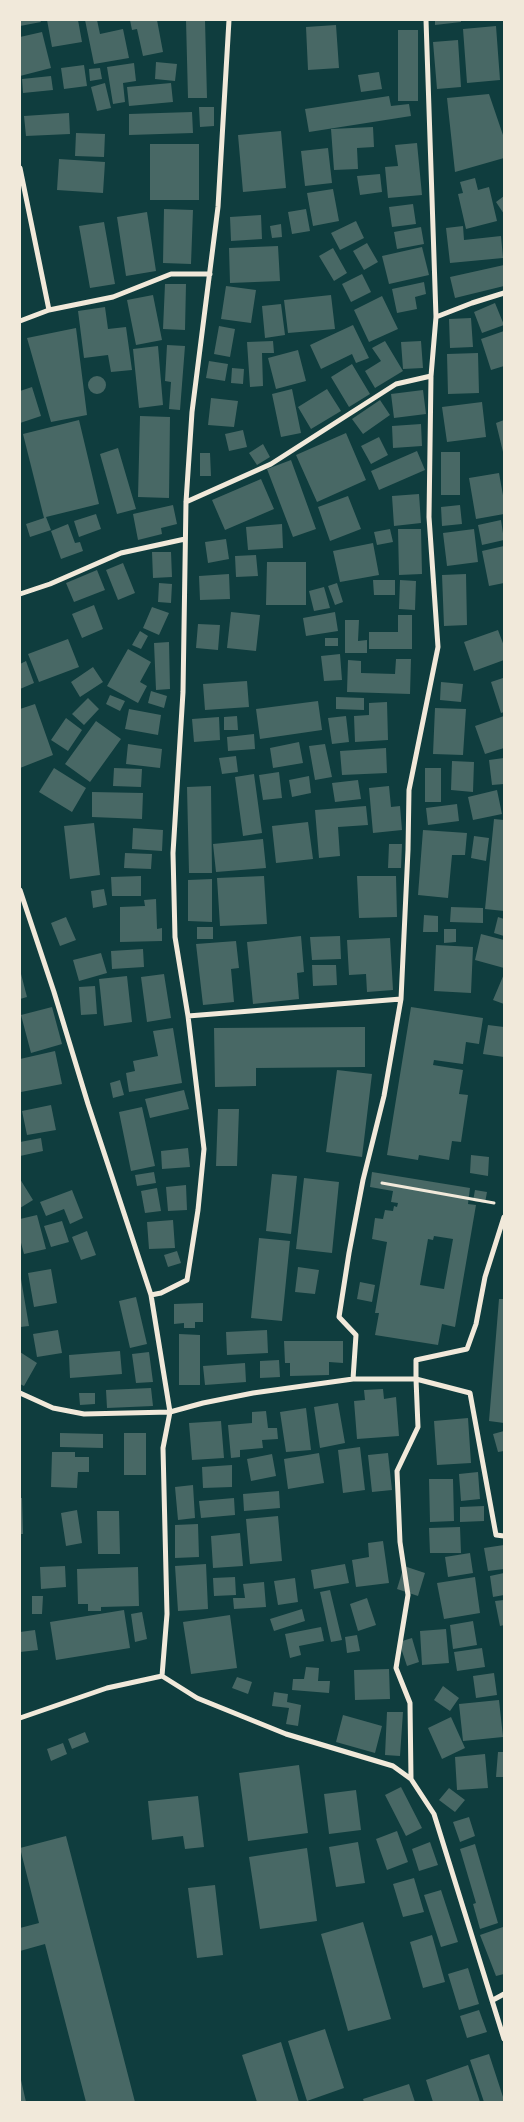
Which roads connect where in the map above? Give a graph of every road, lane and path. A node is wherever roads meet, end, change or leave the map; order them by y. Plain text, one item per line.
1 (229, 20) edge
2 (426, 20) edge
3 (20, 168) edge
4 (210, 274) junction
5 (504, 293) edge
6 (49, 310) junction
7 (436, 317) junction
8 (20, 321) edge
9 (431, 376) junction
10 (186, 502) junction
11 (185, 539) junction
12 (20, 594) edge
13 (20, 890) edge
14 (400, 998) junction
15 (188, 1016) junction
16 (363, 1180) junction
17 (495, 1204) dead end
18 (504, 1217) edge
19 (151, 1295) junction
20 (353, 1379) junction
21 (416, 1379) junction
22 (20, 1394) edge
23 (170, 1412) junction
24 (504, 1536) edge
25 (162, 1676) junction
26 (20, 1718) edge
27 (410, 1779) junction
28 (504, 1994) edge
29 (493, 2000) junction
30 (504, 2039) edge

1 - 4 street
2 - 7 street
3 - 6 street
4 - 6 street
4 - 10 street
5 - 7 street
6 - 8 street
7 - 9 street
9 - 10 street
9 - 14 street
10 - 11 street
11 - 12 street
11 - 15 street
13 - 19 street
14 - 15 street
14 - 16 street
15 - 19 street
16 - 17 path
16 - 20 street
18 - 21 street
19 - 23 street
20 - 21 street
20 - 23 street
21 - 24 street
21 - 27 street
22 - 23 street
23 - 25 street
25 - 26 street
25 - 27 street
27 - 29 street
28 - 29 street
29 - 30 street

